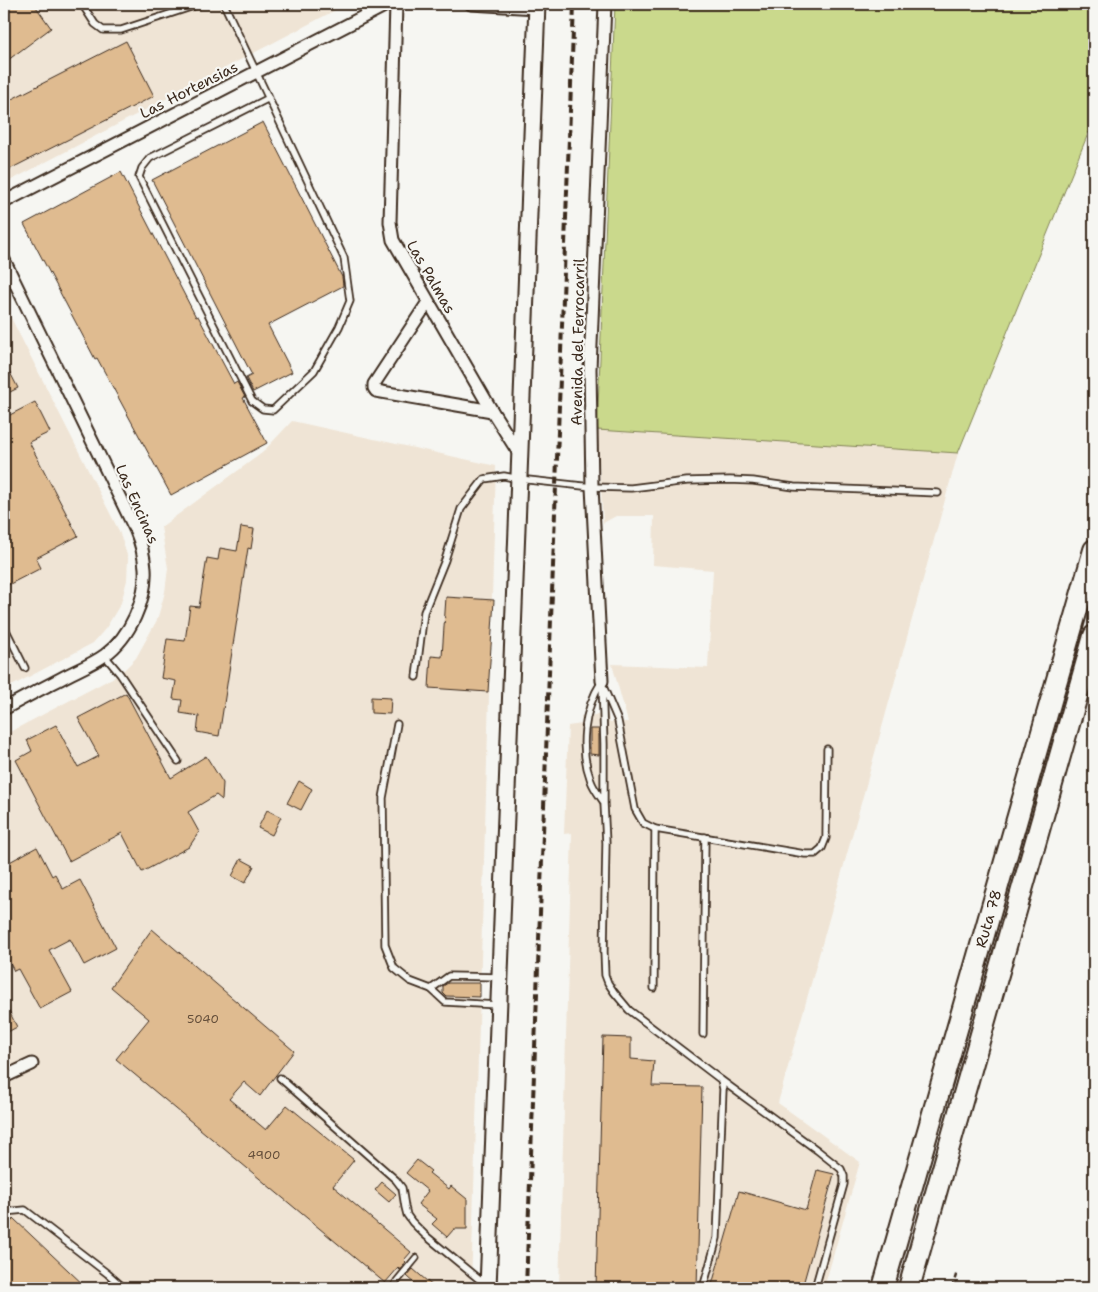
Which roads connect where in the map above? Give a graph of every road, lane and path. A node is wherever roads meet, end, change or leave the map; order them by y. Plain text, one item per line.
1 (82, 4) edge
2 (200, 4) edge
3 (224, 4) edge
4 (388, 4) edge
5 (396, 4) edge
6 (471, 4) edge
7 (605, 4) edge
8 (537, 6) edge
9 (257, 72) junction
10 (269, 98) junction
11 (4, 202) edge
12 (4, 260) edge
13 (428, 302) junction
14 (492, 411) junction
15 (520, 455) junction
16 (519, 479) junction
17 (592, 487) junction
18 (938, 493) dead end
19 (1094, 550) edge
20 (4, 626) edge
21 (1094, 636) edge
22 (105, 656) junction
23 (26, 668) dead end
24 (416, 677) dead end
25 (602, 681) junction
26 (4, 709) edge
27 (397, 724) dead end
28 (827, 750) dead end
29 (178, 761) dead end
30 (604, 803) junction
31 (655, 830) junction
32 (705, 837) junction
33 (500, 976) junction
34 (654, 988) dead end
35 (431, 989) junction
36 (499, 1005) junction
37 (703, 1034) dead end
38 (32, 1064) dead end
39 (4, 1078) edge
40 (280, 1078) dead end
41 (721, 1080) junction
42 (4, 1212) edge
43 (416, 1258) dead end
44 (957, 1272) dead end
45 (124, 1288) edge
46 (396, 1288) edge
47 (488, 1288) edge
48 (703, 1288) edge
49 (815, 1288) edge
50 (883, 1288) edge
51 (908, 1288) edge
52 (952, 1288) edge

1 - 2 lane
3 - 9 lane
4 - 9 street, Las Hortensias
5 - 13 street, Las Palmas
6 - 8 street
7 - 17 street, Avenida del Ferrocarril
8 - 15 main road
9 - 10 lane
9 - 11 street, Las Hortensias
10 - 10 lane
12 - 22 street, Las Encinas
13 - 14 street, Las Palmas
13 - 14 street
14 - 15 street, Las Palmas
15 - 16 main road
16 - 17 lane
16 - 24 lane
16 - 33 main road
17 - 18 lane
17 - 25 street, Avenida del Ferrocarril
19 - 50 highway, Ruta 78
20 - 23 lane
21 - 51 highway, Ruta 78
22 - 26 street, Las Encinas
22 - 29 lane
25 - 30 lane
25 - 30 lane
25 - 31 lane
27 - 35 lane
28 - 32 lane
30 - 41 lane
31 - 32 lane
31 - 34 lane
32 - 37 lane
33 - 35 lane
33 - 36 main road
35 - 36 lane
36 - 47 main road
38 - 39 street
40 - 47 lane
41 - 48 lane
41 - 49 lane
42 - 45 lane
43 - 46 lane
44 - 52 path

